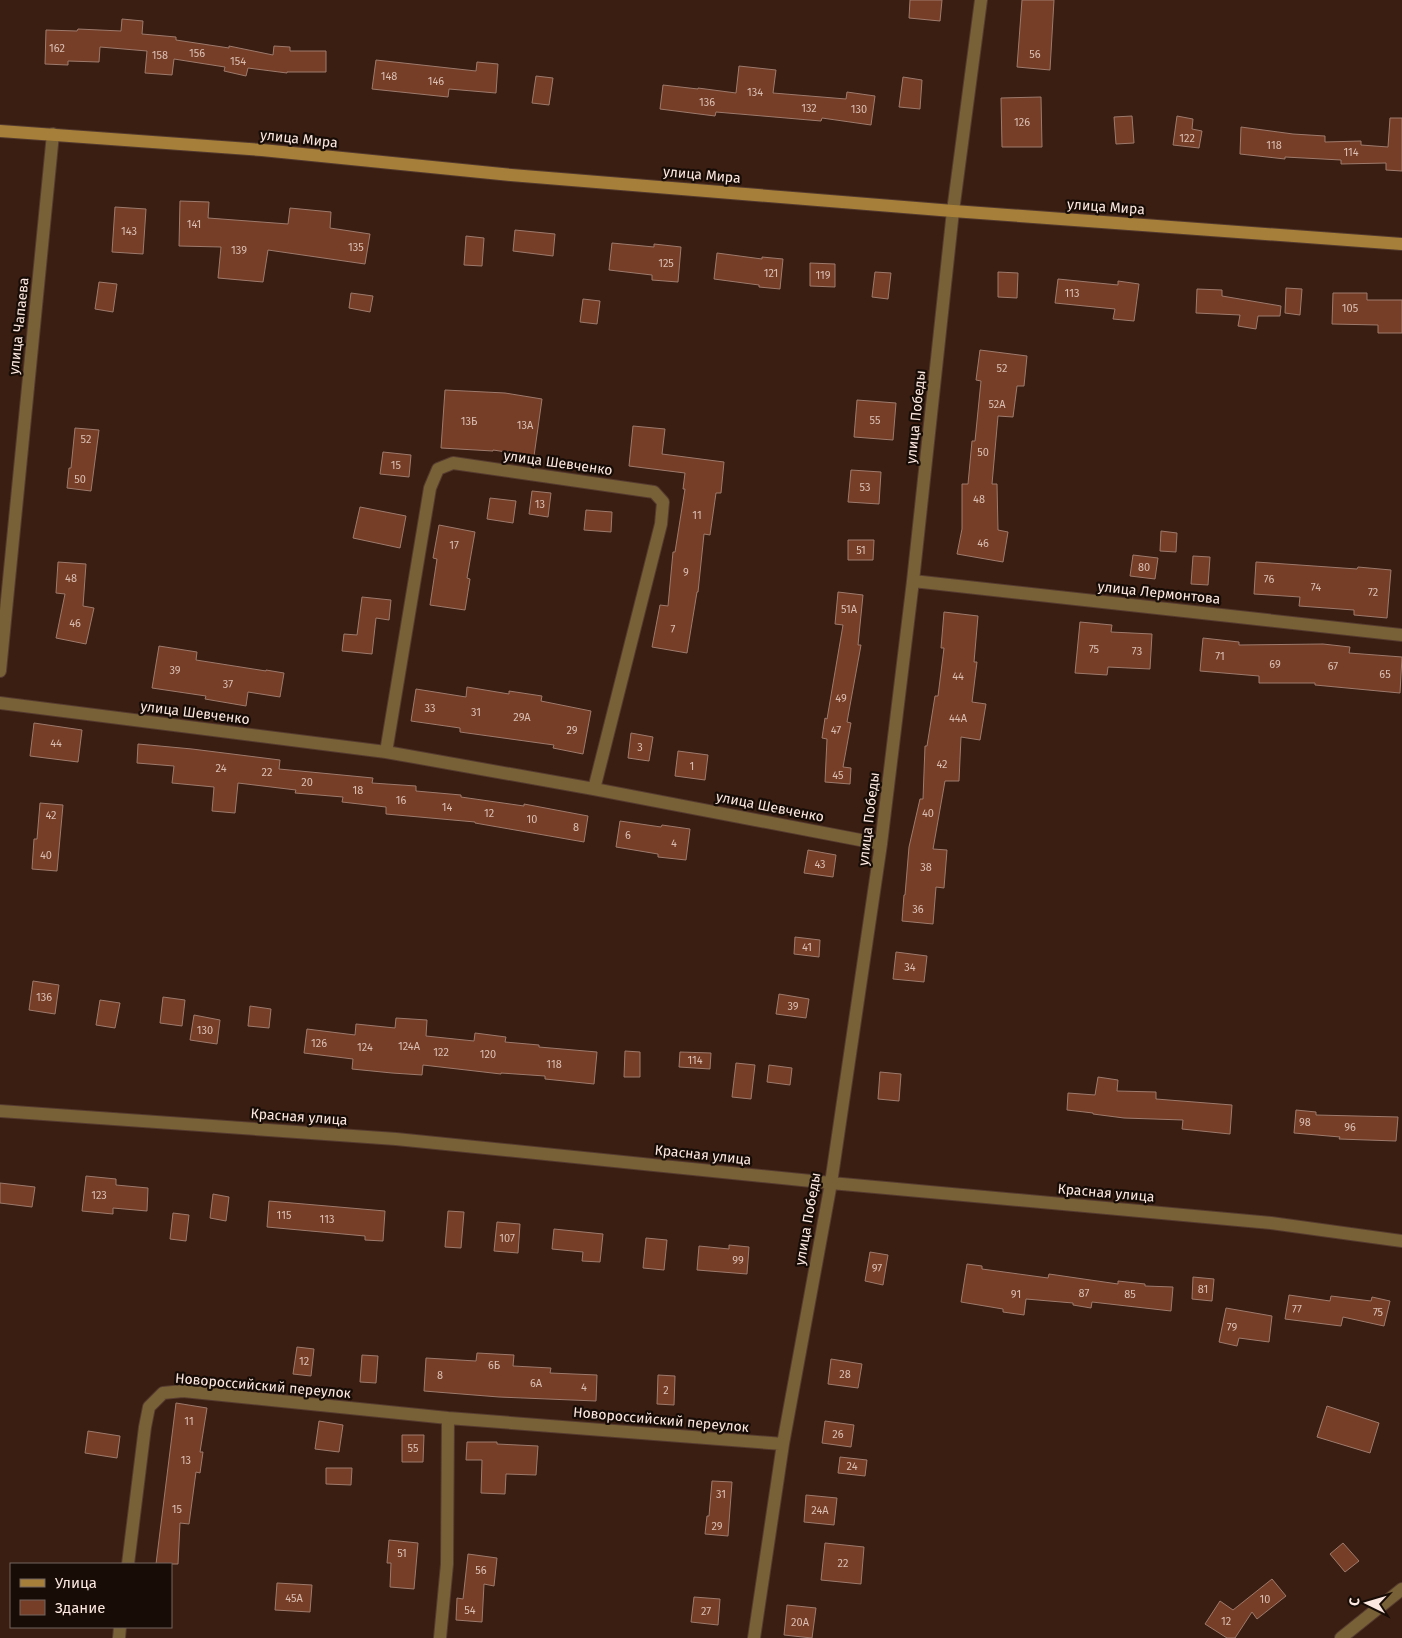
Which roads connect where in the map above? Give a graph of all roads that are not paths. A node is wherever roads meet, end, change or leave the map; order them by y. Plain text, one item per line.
1 (981, 0) edge
2 (0, 131) edge
3 (53, 134) junction
4 (953, 211) junction
5 (1402, 244) edge
6 (913, 581) junction
7 (1402, 635) edge
8 (0, 671) edge
9 (0, 703) edge
10 (386, 752) junction
11 (594, 789) junction
12 (881, 844) junction
13 (0, 1111) edge
14 (831, 1183) junction
15 (1402, 1241) edge
16 (448, 1418) junction
17 (783, 1444) junction
18 (128, 1563) edge
19 (1402, 1589) edge
20 (440, 1638) edge
21 (754, 1638) edge
22 (1342, 1638) edge

1 - 4 street, улица Победы
2 - 3 main road, улица Мира
3 - 4 main road, улица Мира
3 - 8 street, улица Чапаева
4 - 5 main road, улица Мира
4 - 6 street, улица Победы
6 - 7 street, улица Лермонтова
6 - 12 street, улица Победы
9 - 10 street, улица Шевченко
10 - 11 street, улица Шевченко
10 - 11 street, улица Шевченко
11 - 12 street, улица Шевченко
12 - 14 street, улица Победы
13 - 14 street, Красная улица
14 - 15 street, Красная улица
14 - 17 street, улица Победы
16 - 17 street, Новороссийский переулок
16 - 18 street, Новороссийский переулок
16 - 20 street
17 - 21 street, улица Победы
19 - 22 street

